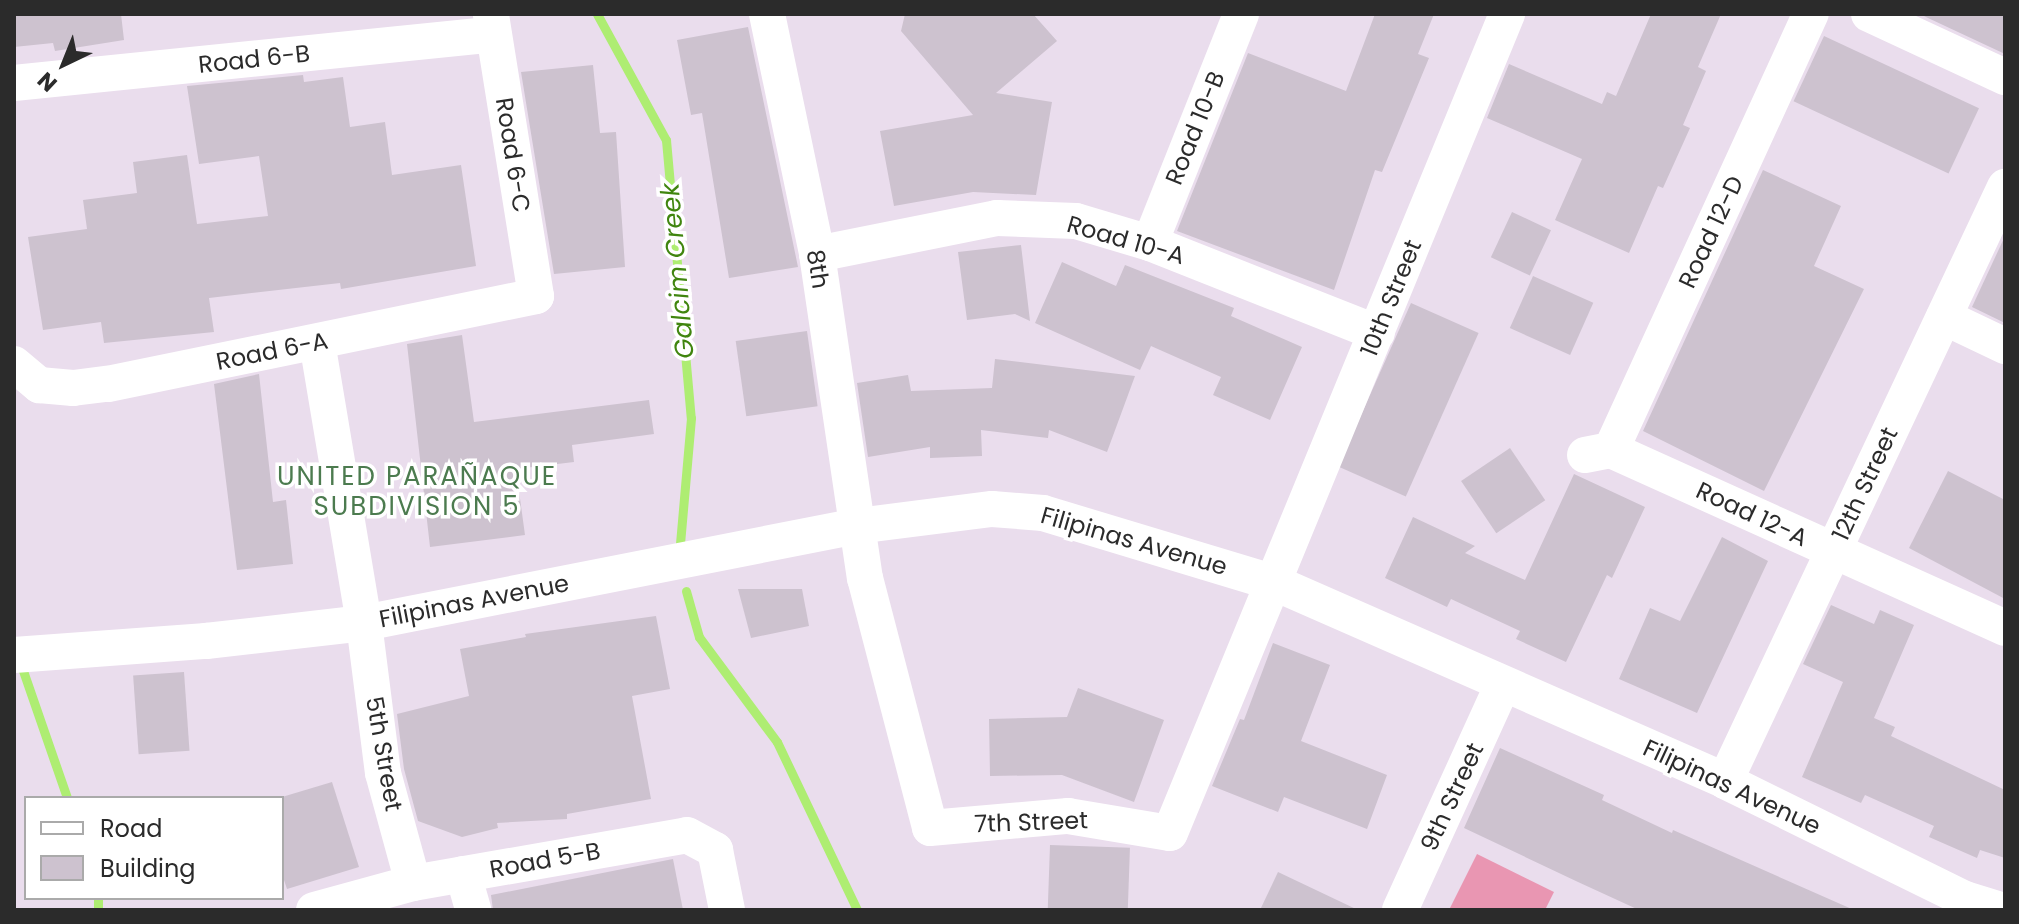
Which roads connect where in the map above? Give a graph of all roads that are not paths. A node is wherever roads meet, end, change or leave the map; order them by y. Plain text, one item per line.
1 (767, 14) edge
2 (1241, 14) edge
3 (1507, 14) edge
4 (1811, 14) edge
5 (1869, 14) edge
6 (492, 24) edge
7 (2005, 77) edge
8 (14, 83) edge
9 (2005, 187) edge
10 (1150, 243) junction
11 (817, 254) junction
12 (536, 296) joint
13 (1944, 317) junction
14 (1377, 333) junction
15 (317, 342) junction
16 (2005, 346) edge
17 (14, 364) edge
18 (1598, 452) joint
19 (857, 526) junction
20 (1833, 551) junction
21 (1275, 583) junction
22 (364, 623) junction
23 (2005, 628) edge
24 (30, 654) edge
25 (1503, 684) junction
26 (1725, 781) junction
27 (463, 874) junction
28 (413, 883) junction
29 (314, 910) edge
30 (473, 910) edge
31 (727, 910) edge
32 (1400, 910) edge
33 (2001, 910) edge

1 - 11 street, 8th
2 - 10 street, Road 10-B
3 - 14 street, 10th Street
4 - 18 street, Road 12-D
5 - 7 street
6 - 8 street, Road 6-B
6 - 12 street, Road 6-C
9 - 13 street, 12th Street
10 - 11 street, Road 10-A
10 - 14 street, Road 10-A
11 - 19 street, 8th
12 - 15 street, Road 6-A
13 - 16 street
13 - 20 street, 12th Street
14 - 21 street, 10th Street
15 - 17 street, Road 6-A
15 - 22 street, 5th Street
18 - 20 street, Road 12-A
19 - 21 street, Filipinas Avenue
19 - 21 street, 7th Street
19 - 22 street, Filipinas Avenue
20 - 23 street, Road 12-A
20 - 26 street, 12th Street
21 - 25 street, Filipinas Avenue
22 - 24 street, Filipinas Avenue
22 - 28 street, 5th Street
25 - 26 street, Filipinas Avenue
25 - 32 street, 9th Street
26 - 33 street, Filipinas Avenue
27 - 28 street, Road 5-B
27 - 30 street
27 - 31 street, Road 5-B
28 - 29 street, Road 5-B

